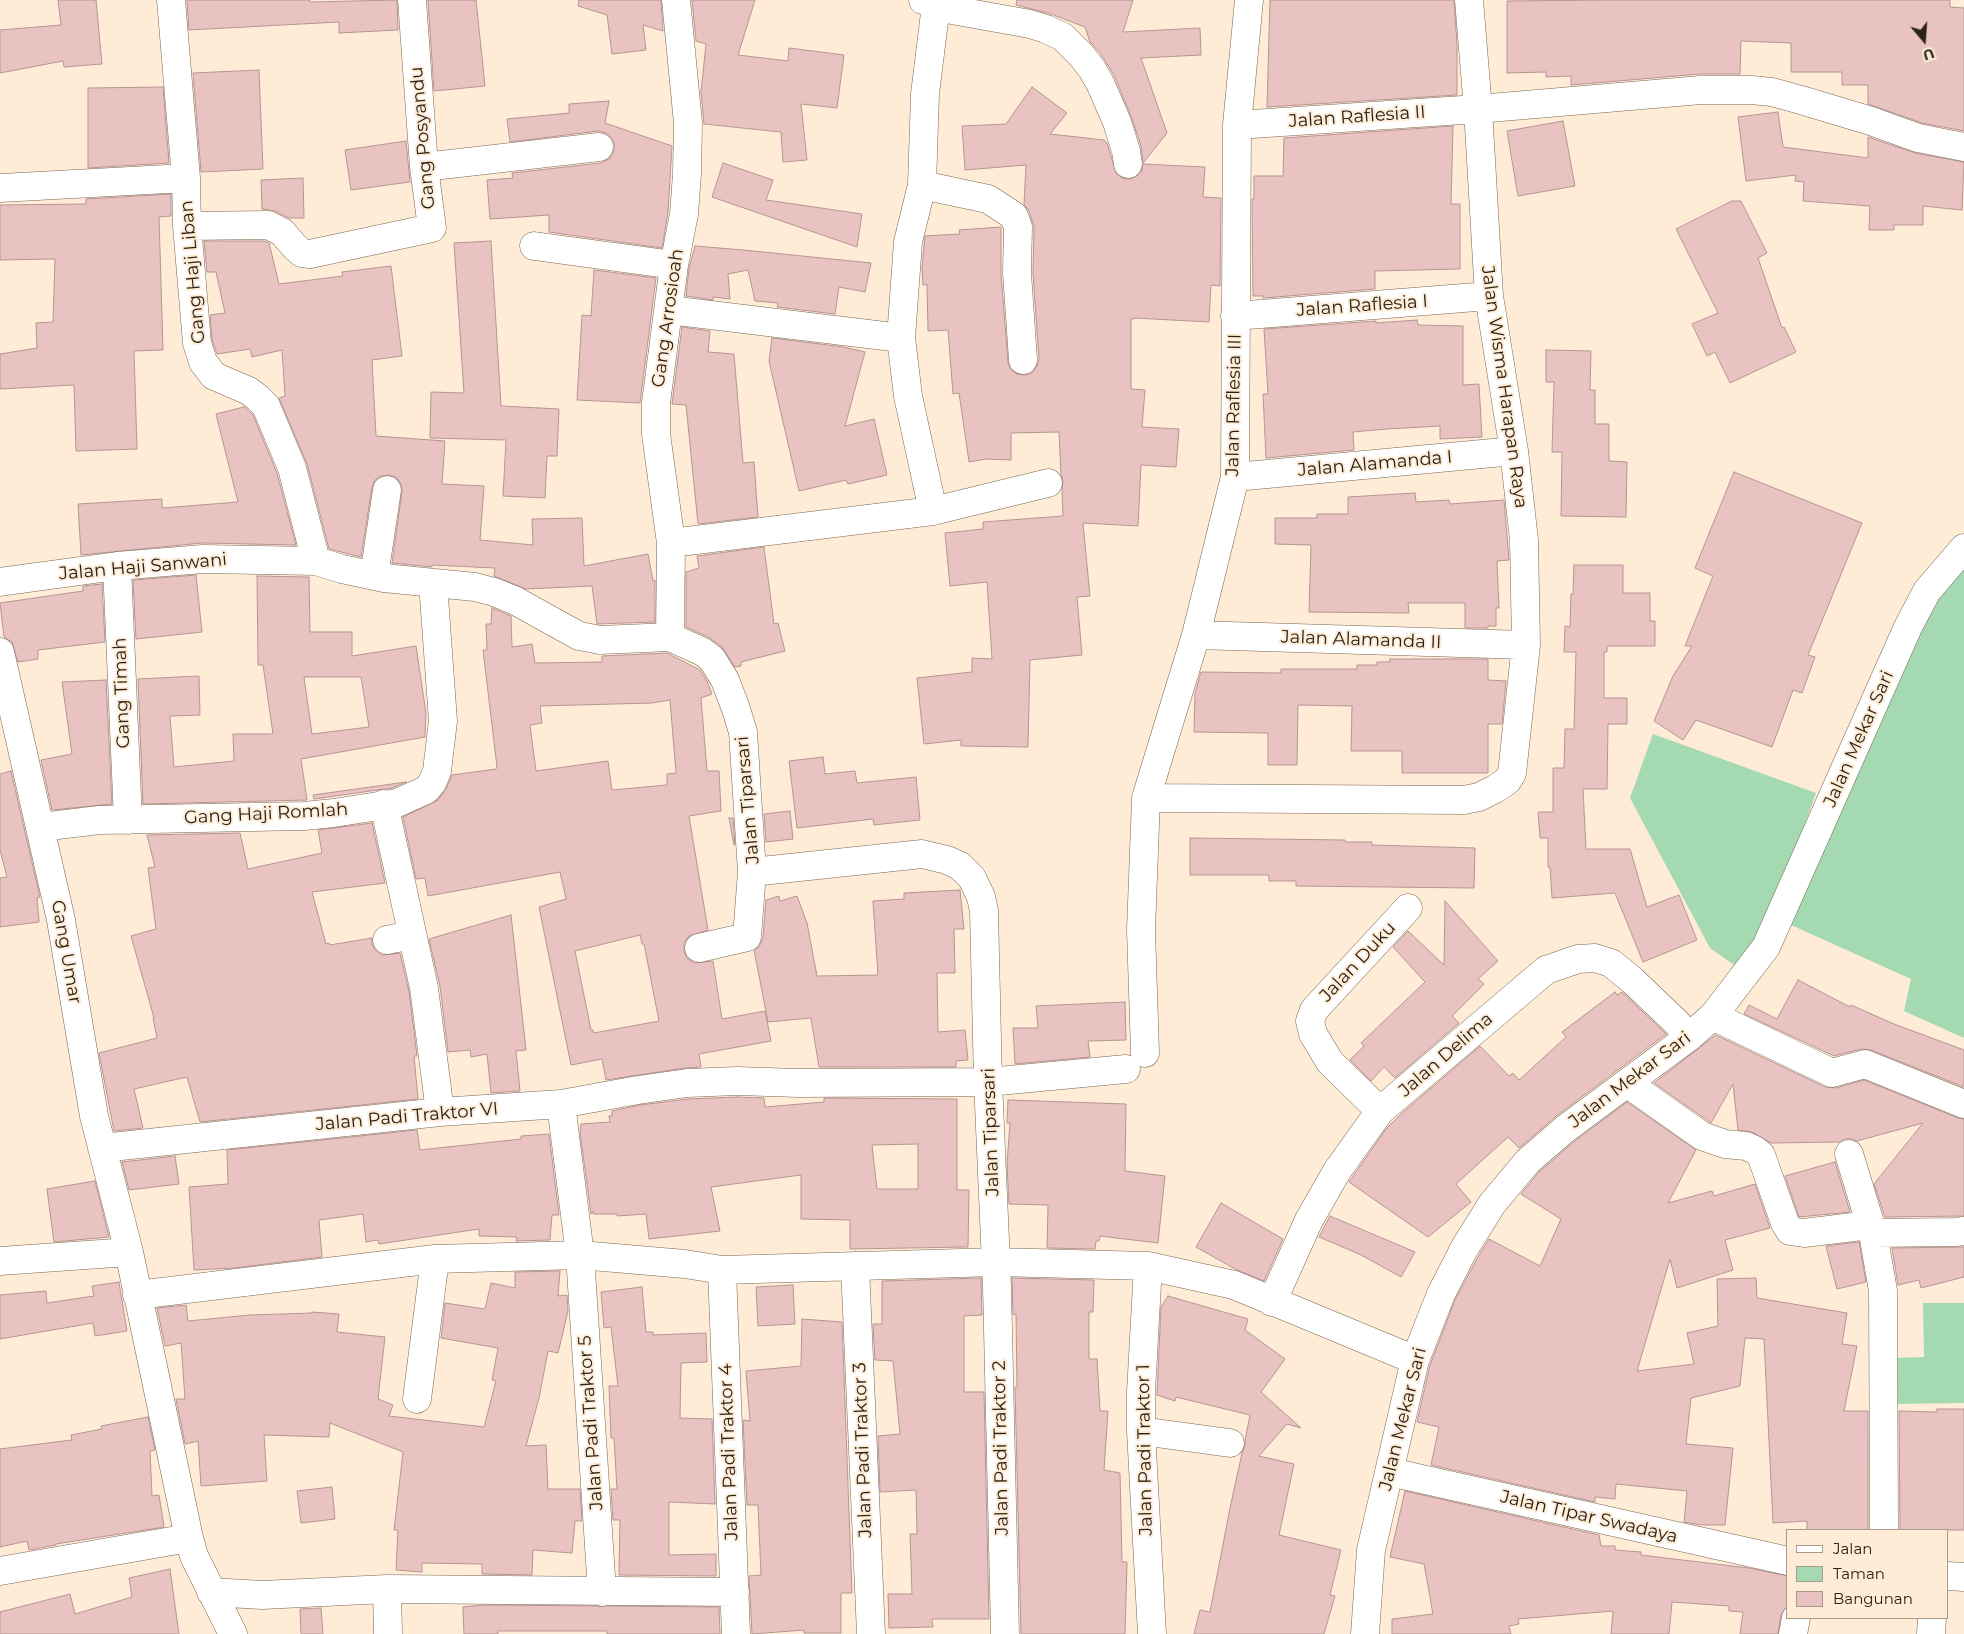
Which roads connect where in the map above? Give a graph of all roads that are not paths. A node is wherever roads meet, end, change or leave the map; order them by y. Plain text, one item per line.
1 (171, 0) edge
2 (412, 0) edge
3 (676, 0) edge
4 (1248, 0) edge
5 (1469, 0) edge
6 (930, 2) edge
7 (1478, 109) junction
8 (1237, 125) junction
9 (599, 147) dead end
10 (1964, 147) edge
11 (1128, 164) dead end
12 (424, 167) junction
13 (186, 178) junction
14 (922, 185) junction
15 (0, 188) edge
16 (187, 226) junction
17 (534, 246) dead end
18 (674, 265) junction
19 (1489, 296) junction
20 (668, 310) junction
21 (1235, 316) junction
22 (901, 338) junction
23 (1023, 360) dead end
24 (1514, 451) junction
25 (1235, 476) junction
26 (1048, 483) dead end
27 (387, 490) dead end
28 (933, 511) junction
29 (671, 543) junction
30 (1964, 548) edge
31 (316, 561) junction
32 (117, 566) junction
33 (374, 576) junction
34 (0, 582) edge
35 (433, 583) junction
36 (1196, 635) junction
37 (670, 637) junction
38 (1526, 645) junction
39 (0, 652) edge
40 (1146, 798) junction
41 (384, 804) junction
42 (128, 820) junction
43 (41, 827) junction
44 (752, 872) junction
45 (1408, 908) dead end
46 (699, 948) dead end
47 (1713, 1016) junction
48 (1689, 1037) junction
49 (1135, 1061) joint
50 (988, 1082) junction
51 (1627, 1083) junction
52 (561, 1104) junction
53 (1964, 1104) edge
54 (1380, 1111) junction
55 (440, 1112) junction
56 (102, 1148) junction
57 (1849, 1154) dead end
58 (1871, 1229) junction
59 (1964, 1231) edge
60 (129, 1252) junction
61 (580, 1254) junction
62 (435, 1259) junction
63 (0, 1261) edge
64 (996, 1262) junction
65 (855, 1266) junction
66 (1148, 1266) junction
67 (722, 1270) junction
68 (137, 1295) junction
69 (1272, 1302) junction
70 (1415, 1360) junction
71 (417, 1398) dead end
72 (1141, 1432) junction
73 (1230, 1443) dead end
74 (1390, 1472) junction
75 (1884, 1529) edge
76 (189, 1538) junction
77 (1786, 1561) edge
78 (0, 1571) edge
79 (1949, 1576) edge
80 (1964, 1576) edge
81 (387, 1589) junction
82 (211, 1592) junction
83 (602, 1592) junction
84 (735, 1592) junction
85 (246, 1594) junction
86 (1796, 1619) edge
87 (1932, 1619) edge
88 (233, 1634) edge
89 (239, 1634) edge
90 (388, 1634) edge
91 (736, 1634) edge
92 (871, 1634) edge
93 (1005, 1634) edge
94 (1152, 1634) edge
95 (1365, 1634) edge
96 (1793, 1634) edge
97 (1931, 1634) edge

1 - 13 street, Gang Haji Liban
2 - 12 street, Gang Posyandu
3 - 18 street, Gang Arrosioah
4 - 8 street, Jalan Raflesia III
5 - 7 street, Jalan Wisma Harapan Raya
6 - 11 street
6 - 14 street
7 - 8 street, Jalan Raflesia II
7 - 10 street, Jalan Raflesia II
7 - 19 street, Jalan Wisma Harapan Raya
8 - 21 street, Jalan Raflesia III
9 - 12 street
12 - 16 street, Gang Posyandu
13 - 15 street
13 - 16 street, Gang Haji Liban
14 - 22 street
14 - 23 street
16 - 31 street, Gang Haji Liban
17 - 18 street
18 - 20 street, Gang Arrosioah
19 - 21 street, Jalan Raflesia I
19 - 24 street, Jalan Wisma Harapan Raya
20 - 22 street
20 - 29 street, Gang Arrosioah
21 - 25 street, Jalan Raflesia III
22 - 28 street
24 - 25 street, Jalan Alamanda I
24 - 38 street, Jalan Wisma Harapan Raya
25 - 36 street, Jalan Raflesia III
26 - 28 street
27 - 33 street
28 - 29 street
29 - 37 street, Gang Arrosioah
30 - 47 street, Jalan Mekar Sari
31 - 32 street, Jalan Haji Sanwani
31 - 33 street, Jalan Tiparsari
32 - 34 street, Jalan Haji Sanwani
32 - 42 street, Gang Timah
33 - 35 street, Jalan Tiparsari
35 - 37 street, Jalan Tiparsari
35 - 41 street, Gang Haji Romlah
36 - 38 street, Jalan Alamanda II
36 - 40 street, Jalan Raflesia III
37 - 44 street, Jalan Tiparsari
38 - 40 street, Jalan Wisma Harapan Raya
39 - 43 street, Gang Umar
40 - 49 street, Jalan Raflesia III
41 - 42 street, Gang Haji Romlah
41 - 55 street
42 - 43 street, Gang Haji Romlah
43 - 56 street, Gang Umar
44 - 46 street
44 - 50 street, Jalan Tiparsari
45 - 54 street, Jalan Duku
47 - 48 street, Jalan Mekar Sari
47 - 53 street
48 - 51 street, Jalan Mekar Sari
48 - 54 street, Jalan Delima
49 - 50 street, Jalan Padi Traktor VI
50 - 52 street, Jalan Padi Traktor VI
50 - 64 street, Jalan Tiparsari
51 - 58 street
51 - 70 street, Jalan Mekar Sari
52 - 55 street, Jalan Padi Traktor VI
52 - 61 street
54 - 69 street, Jalan Delima
55 - 56 street, Jalan Padi Traktor VI
56 - 60 street, Gang Umar
57 - 58 street
58 - 59 street
58 - 75 street
60 - 63 street
60 - 68 street, Gang Umar
61 - 62 street
61 - 67 street
61 - 83 street, Jalan Padi Traktor 5
62 - 68 street
62 - 71 street
64 - 65 street
64 - 66 street
64 - 93 street, Jalan Padi Traktor 2
65 - 67 street
65 - 92 street, Jalan Padi Traktor 3
66 - 69 street
66 - 72 street, Jalan Padi Traktor 1
67 - 84 street, Jalan Padi Traktor 4
68 - 76 street, Gang Umar
69 - 70 street
70 - 74 street, Jalan Mekar Sari
72 - 73 street
72 - 94 street, Jalan Padi Traktor 1
74 - 77 street, Jalan Tipar Swadaya
74 - 95 street, Jalan Mekar Sari
76 - 78 street
76 - 82 street, Gang Umar
79 - 80 street
81 - 83 street
81 - 85 street
81 - 90 street
82 - 85 street
82 - 88 street, Gang Umar
83 - 84 street
84 - 91 street, Jalan Padi Traktor 4
85 - 89 street
86 - 96 street
87 - 97 street

